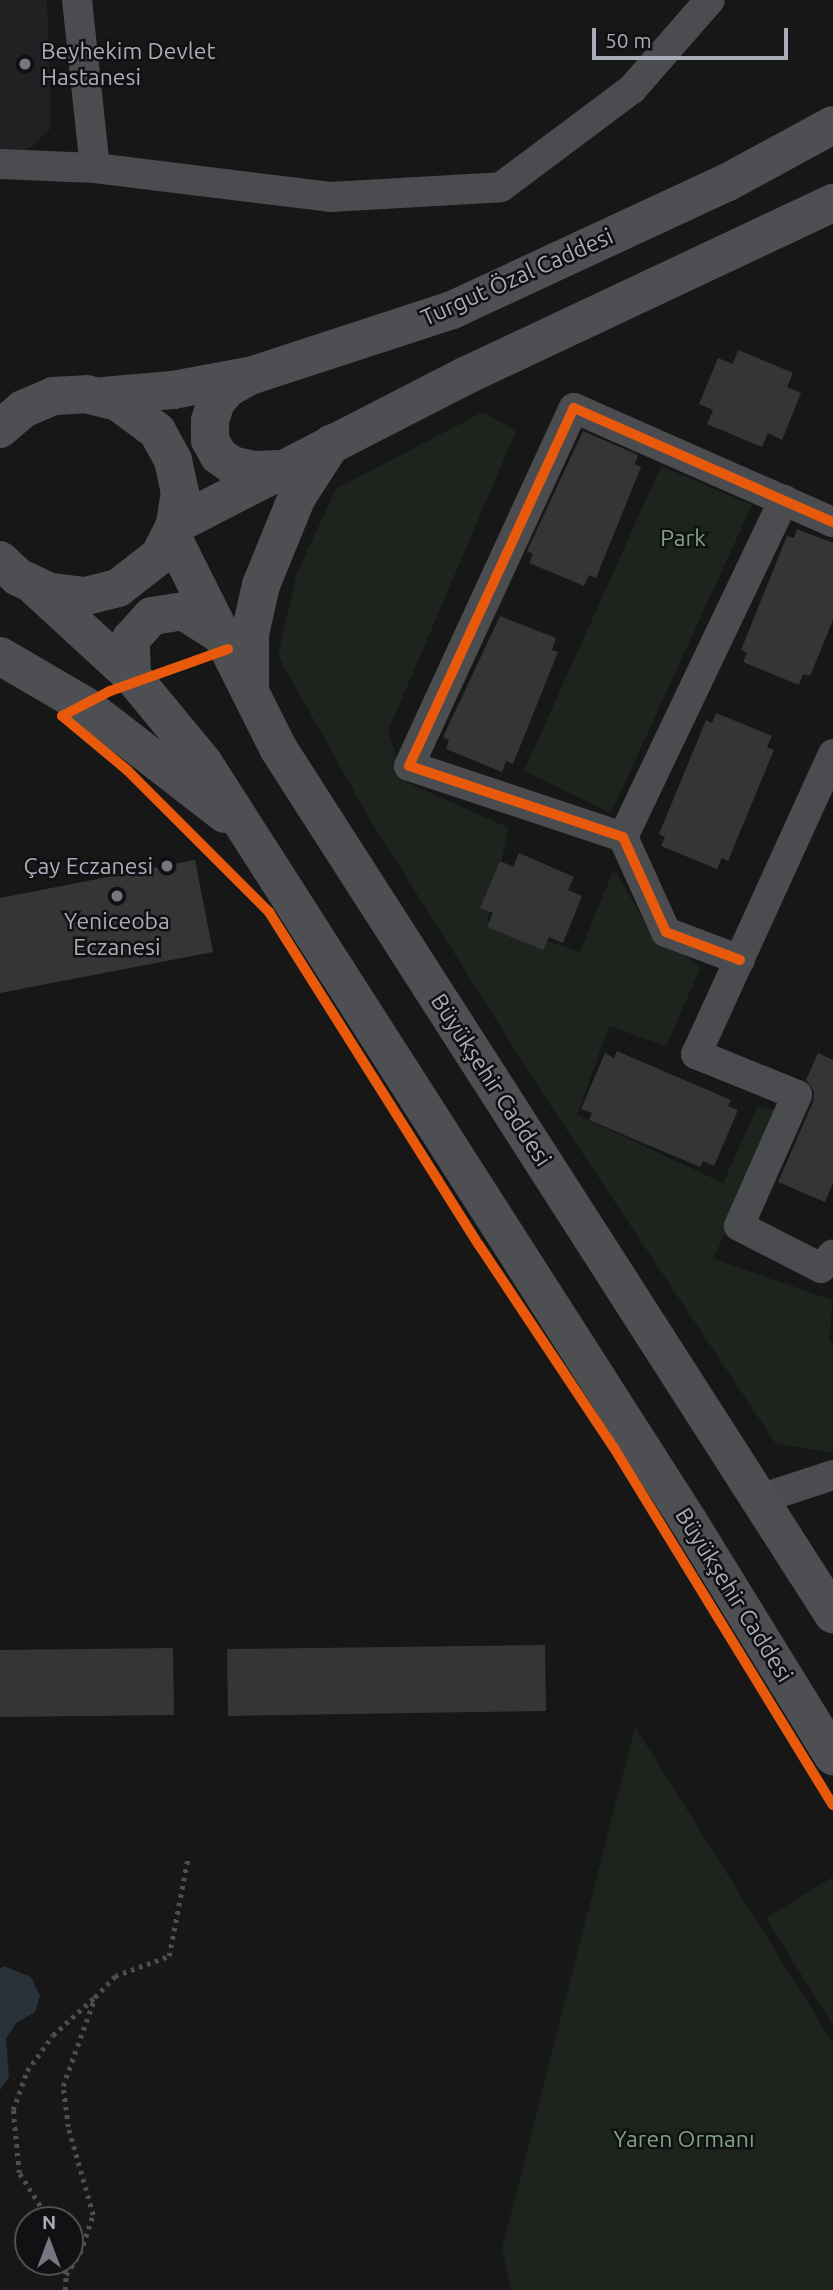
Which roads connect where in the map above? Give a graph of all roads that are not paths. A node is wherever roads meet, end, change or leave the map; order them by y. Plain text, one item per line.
1 (77, 0) edge
2 (710, 0) edge
3 (833, 125) edge
4 (0, 164) edge
5 (95, 168) junction
6 (833, 203) edge
7 (253, 375) junction
8 (103, 396) junction
9 (0, 429) edge
10 (334, 441) junction
11 (280, 469) junction
12 (784, 499) junction
13 (833, 522) edge
14 (173, 529) junction
15 (0, 560) edge
16 (33, 586) junction
17 (218, 633) junction
18 (0, 656) edge
19 (132, 676) junction
20 (251, 698) junction
21 (833, 754) edge
22 (825, 793) edge
23 (249, 832) junction
24 (624, 837) junction
25 (740, 960) junction
26 (833, 1254) edge
27 (833, 1475) edge
28 (760, 1499) junction
29 (833, 1614) edge
30 (833, 1756) edge

1 - 5 street
2 - 5 street
3 - 7 main road, Turgut Özal Caddesi
4 - 5 street
6 - 10 main road
7 - 8 main road, Turgut Özal Caddesi
7 - 11 main road
8 - 9 main road, Turgut Özal Caddesi
8 - 14 main road
10 - 11 main road
10 - 20 main road
11 - 14 main road
12 - 13 street
12 - 24 street
12 - 24 street
14 - 16 main road
14 - 17 main road, Büyükşehir Caddesi
15 - 16 main road, Büyükşehir Caddesi
16 - 19 main road, Büyükşehir Caddesi
17 - 19 main road
17 - 20 main road, Büyükşehir Caddesi
18 - 23 main road
19 - 23 main road, Büyükşehir Caddesi
20 - 28 main road, Büyükşehir Caddesi
21 - 22 street
22 - 25 street
23 - 30 main road, Büyükşehir Caddesi
24 - 25 street
25 - 26 street
27 - 28 street
28 - 29 main road, Büyükşehir Caddesi

